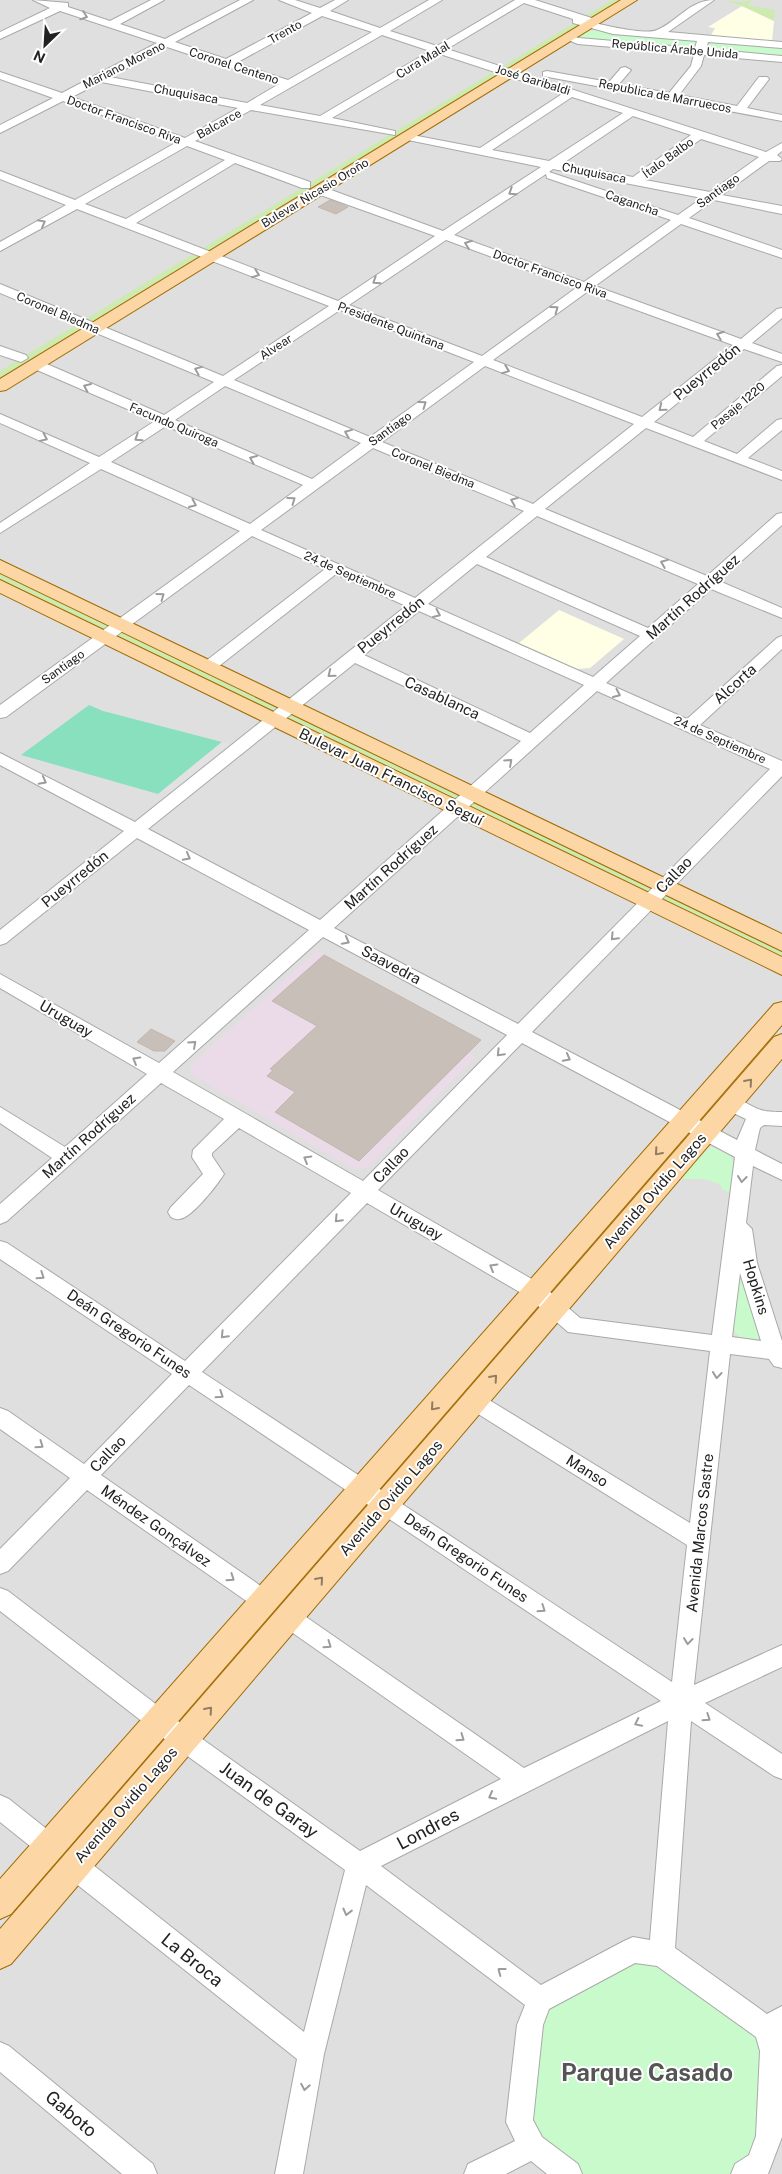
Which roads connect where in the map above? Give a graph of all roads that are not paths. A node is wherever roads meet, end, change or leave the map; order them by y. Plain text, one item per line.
1 (38, 0) edge
2 (74, 0) edge
3 (159, 0) edge
4 (248, 0) edge
5 (284, 0) edge
6 (343, 0) edge
7 (437, 0) edge
8 (523, 0) edge
9 (612, 0) edge
10 (630, 0) edge
11 (709, 0) edge
12 (60, 7) junction
13 (321, 12) junction
14 (586, 22) junction
15 (110, 25) junction
16 (381, 32) junction
17 (657, 35) junction
18 (0, 36) edge
19 (568, 38) junction
20 (703, 39) junction
21 (166, 44) junction
22 (782, 45) edge
23 (438, 50) junction
24 (700, 52) junction
25 (782, 58) edge
26 (227, 63) junction
27 (509, 70) junction
28 (625, 70) dead end
29 (0, 74) edge
30 (99, 78) junction
31 (763, 79) dead end
32 (288, 84) junction
33 (612, 86) junction
34 (572, 92) junction
35 (672, 97) junction
36 (63, 98) junction
37 (252, 106) junction
38 (740, 110) junction
39 (632, 112) junction
40 (782, 118) edge
41 (323, 119) junction
42 (0, 130) edge
43 (391, 133) junction
44 (700, 134) junction
45 (407, 137) junction
46 (186, 142) junction
47 (782, 146) edge
48 (482, 151) junction
49 (768, 156) junction
50 (234, 159) junction
51 (782, 160) edge
52 (547, 168) junction
53 (0, 175) edge
54 (636, 181) junction
55 (312, 188) junction
56 (712, 196) junction
57 (76, 204) junction
58 (782, 210) edge
59 (680, 219) junction
60 (126, 224) junction
61 (445, 236) junction
62 (0, 247) edge
63 (204, 254) junction
64 (782, 254) edge
65 (585, 287) junction
66 (0, 288) edge
67 (339, 306) junction
68 (782, 312) edge
69 (88, 325) junction
70 (742, 344) junction
71 (0, 350) edge
72 (782, 358) edge
73 (28, 361) junction
74 (483, 361) junction
75 (782, 369) edge
76 (0, 371) edge
77 (224, 381) junction
78 (0, 386) edge
79 (0, 418) edge
80 (164, 421) junction
81 (644, 423) junction
82 (782, 423) edge
83 (371, 442) junction
84 (695, 442) junction
85 (739, 460) junction
86 (100, 463) junction
87 (782, 476) edge
88 (314, 485) junction
89 (535, 510) junction
90 (782, 517) edge
91 (0, 529) edge
92 (251, 530) junction
93 (475, 558) junction
94 (0, 566) edge
95 (334, 568) junction
96 (709, 582) junction
97 (0, 586) edge
98 (417, 605) junction
99 (782, 613) edge
100 (122, 625) junction
101 (650, 635) junction
102 (105, 637) junction
103 (782, 641) edge
104 (353, 656) junction
105 (208, 666) junction
106 (595, 684) junction
107 (290, 706) junction
108 (0, 714) edge
109 (274, 719) junction
110 (689, 726) junction
111 (532, 740) junction
112 (0, 758) edge
113 (781, 767) edge
114 (472, 794) junction
115 (456, 808) junction
116 (136, 830) junction
117 (664, 886) junction
118 (648, 902) junction
119 (322, 928) junction
120 (0, 939) edge
121 (782, 943) edge
122 (782, 968) edge
123 (0, 980) edge
124 (782, 1010) edge
125 (520, 1033) junction
126 (782, 1043) edge
127 (160, 1073) junction
128 (730, 1103) junction
129 (0, 1114) edge
130 (760, 1118) junction
131 (237, 1119) junction
132 (782, 1119) edge
133 (695, 1127) junction
134 (746, 1153) junction
135 (66, 1157) junction
136 (782, 1172) edge
137 (364, 1192) junction
138 (738, 1210) junction
139 (178, 1212) dead end
140 (0, 1216) edge
141 (0, 1249) edge
142 (544, 1299) junction
143 (721, 1344) junction
144 (778, 1356) edge
145 (187, 1373) junction
146 (474, 1401) junction
147 (0, 1417) edge
148 (86, 1476) junction
149 (363, 1489) junction
150 (385, 1504) junction
151 (700, 1541) junction
152 (0, 1564) edge
153 (0, 1598) edge
154 (263, 1600) junction
155 (288, 1618) junction
156 (782, 1656) edge
157 (682, 1701) junction
158 (159, 1720) junction
159 (183, 1739) junction
160 (782, 1768) edge
161 (522, 1780) junction
162 (0, 1807) edge
163 (49, 1846) junction
164 (359, 1865) junction
165 (74, 1866) junction
166 (0, 1903) edge
167 (0, 1953) edge
168 (662, 1954) junction
169 (540, 2000) junction
170 (774, 2024) edge
171 (311, 2054) junction
172 (0, 2055) edge
173 (533, 2146) junction
174 (759, 2171) edge
175 (143, 2174) edge
176 (288, 2174) edge
177 (478, 2174) edge
178 (568, 2174) edge

1 - 12 street, Coronel Centeno
2 - 12 street
3 - 15 street
4 - 21 street, Mariano Moreno
5 - 13 street, José Garibaldi
6 - 13 street, Trento
7 - 16 street, Balcarce
8 - 14 street, República Árabe Unida
8 - 23 street, Cura Malal
9 - 14 main road, Bulevar Nicasio Oroño
10 - 14 main road, Bulevar Nicasio Oroño
11 - 17 street
12 -> 15 street, Coronel Centeno
12 - 18 street
13 - 16 street, José Garibaldi
13 - 26 street, Trento
14 - 17 street, República Árabe Unida
14 - 19 main road, Bulevar Nicasio Oroño
14 - 27 main road, Bulevar Nicasio Oroño
15 - 21 street, Coronel Centeno
16 - 23 street, José Garibaldi
16 - 32 street, Balcarce
17 - 20 street, República Árabe Unida
19 - 24 street, República Árabe Unida
19 - 27 main road, Bulevar Nicasio Oroño
20 - 22 street, República Árabe Unida
20 - 24 street
21 - 26 street, Coronel Centeno
21 - 30 street, Mariano Moreno
23 - 27 street, José Garibaldi
23 - 41 street, Cura Malal
24 - 25 street, República Árabe Unida
24 - 35 street
26 - 32 street, Coronel Centeno
27 - 33 street, Republica de Marruecos
27 - 34 street, José Garibaldi
27 - 43 main road, Bulevar Nicasio Oroño
27 - 45 main road, Bulevar Nicasio Oroño
28 - 33 street
29 - 36 street, Doctor Francisco Riva
30 - 36 street, Mariano Moreno
30 - 37 street, Chuquisaca
31 - 38 street
32 - 37 street, Balcarce
33 - 35 street, Republica de Marruecos
34 - 39 street, José Garibaldi
34 - 48 street
35 - 38 street, Republica de Marruecos
36 - 42 street, Mariano Moreno
36 - 46 street, Doctor Francisco Riva
37 - 41 street, Chuquisaca
37 - 46 street, Balcarce
38 - 40 street, Republica de Marruecos
39 - 44 street, José Garibaldi
39 - 52 street
41 - 43 street, Chuquisaca
43 - 55 main road, Bulevar Nicasio Oroño
44 - 49 street, José Garibaldi
44 - 54 street, Ítalo Balbo
45 - 48 street
45 - 55 main road, Bulevar Nicasio Oroño
46 - 50 street, Doctor Francisco Riva
46 - 57 street, Balcarce
47 - 49 street, Santiago
48 - 52 street, Cagancha
49 - 51 street, José Garibaldi
49 - 56 street, Santiago
50 - 55 street, Doctor Francisco Riva
50 - 60 street
52 - 54 street, Chuquisaca
52 - 59 street, Cagancha
52 -> 61 street, Alvear
53 - 57 street, Presidente Quintana
54 - 56 street, Chuquisaca
55 - 61 street, Doctor Francisco Riva
55 - 63 main road, Bulevar Nicasio Oroño
56 - 58 street, Chuquisaca
56 - 59 street, Santiago
57 - 60 street, Presidente Quintana
62 -> 57 street, Balcarce
59 - 64 street, Cagancha
59 - 65 street, Santiago
60 - 63 street, Presidente Quintana
65 -> 61 street, Doctor Francisco Riva
61 -> 67 street, Alvear
63 -> 67 street, Presidente Quintana
63 - 69 main road, Bulevar Nicasio Oroño
70 -> 65 street, Doctor Francisco Riva
74 -> 65 street, Santiago
66 - 69 street, Coronel Biedma
67 - 74 street, Presidente Quintana
67 - 77 street, Alvear
68 - 70 street, Pueyrredón
69 - 73 main road, Bulevar Nicasio Oroño
77 -> 69 street, Coronel Biedma
70 - 72 street, Doctor Francisco Riva
70 -> 81 street, Pueyrredón
71 - 73 street, Facundo Quiroga
73 - 76 main road, Bulevar Nicasio Oroño
73 - 78 main road, Bulevar Nicasio Oroño
80 -> 73 street, Facundo Quiroga
74 -> 81 street, Presidente Quintana
83 -> 74 street, Santiago
75 - 84 street, Pasaje 1220
77 - 80 street, Alvear
83 -> 77 street, Coronel Biedma
79 -> 86 street, 24 de Septiembre
80 -> 86 street, Alvear
88 -> 80 street, Facundo Quiroga
81 - 84 street, Presidente Quintana
81 - 89 street, Pueyrredón
82 - 85 street
83 - 88 street, Santiago
89 -> 83 street, Coronel Biedma
84 - 85 street, Presidente Quintana
85 - 87 street, Presidente Quintana
86 - 91 street, Alvear
86 -> 92 street, 24 de Septiembre
92 -> 88 street, Santiago
89 - 93 street, Pueyrredón
96 -> 89 street, Coronel Biedma
90 - 96 street, Martín Rodríguez
92 - 95 street, 24 de Septiembre
100 -> 92 street, Santiago
93 - 98 street, Pueyrredón
93 - 101 street
94 - 100 main road, Bulevar Juan Francisco Seguí
95 - 98 street, 24 de Septiembre
95 - 105 street
96 - 99 street, Coronel Biedma
96 - 101 street, Martín Rodríguez
97 - 102 main road, Bulevar Juan Francisco Seguí
98 - 104 street, Pueyrredón
98 -> 106 street, 24 de Septiembre
100 - 102 street, Santiago
100 - 105 main road, Bulevar Juan Francisco Seguí
101 - 106 street, Martín Rodríguez
102 - 108 street, Santiago
102 - 109 main road, Bulevar Juan Francisco Seguí
103 - 110 street, Alcorta
104 -> 107 street, Pueyrredón
104 - 111 street, Casablanca
105 - 107 main road, Bulevar Juan Francisco Seguí
106 -> 110 street, 24 de Septiembre
106 - 111 street, Martín Rodríguez
107 - 109 street, Pueyrredón
107 - 114 main road, Bulevar Juan Francisco Seguí
109 - 115 main road, Bulevar Juan Francisco Seguí
109 - 116 street, Pueyrredón
110 - 113 street, 24 de Septiembre
114 -> 111 street, Martín Rodríguez
112 -> 116 street, Saavedra
113 - 117 street, Callao
114 - 115 street, Martín Rodríguez
114 - 117 main road, Bulevar Juan Francisco Seguí
115 - 118 main road, Bulevar Juan Francisco Seguí
115 - 119 street, Martín Rodríguez
116 -> 119 street, Saavedra
116 - 120 street, Pueyrredón
117 - 118 street, Callao
117 - 121 main road, Bulevar Juan Francisco Seguí
118 - 122 main road, Bulevar Juan Francisco Seguí
118 -> 125 street, Callao
119 -> 125 street, Saavedra
127 -> 119 street, Martín Rodríguez
127 -> 123 street, Uruguay
124 - 133 main road, Avenida Ovidio Lagos
125 -> 133 street, Saavedra
125 -> 137 street, Callao
128 -> 126 main road, Avenida Ovidio Lagos
127 - 131 street, Uruguay
127 - 135 street, Martín Rodríguez
128 - 130 street
128 - 133 main road, Avenida Ovidio Lagos
129 - 135 street
130 - 132 street
130 - 134 street, Avenida Marcos Sastre
137 -> 131 street, Uruguay
131 - 139 street
133 - 134 street, Saavedra
133 - 142 main road, Avenida Ovidio Lagos
134 - 136 street, Saavedra
134 -> 138 street, Avenida Marcos Sastre
135 - 140 street, Martín Rodríguez
142 -> 137 street, Uruguay
137 -> 145 street, Callao
138 - 143 street, Avenida Marcos Sastre
138 - 144 street, Hopkins
141 -> 145 street, Deán Gregorio Funes
142 - 143 street, Uruguay
146 -> 142 main road, Avenida Ovidio Lagos
142 -> 149 main road, Avenida Ovidio Lagos
143 - 144 street, Uruguay
143 -> 151 street, Avenida Marcos Sastre
145 - 148 street, Callao
145 -> 149 street, Deán Gregorio Funes
146 - 150 main road, Avenida Ovidio Lagos
146 - 151 street, Manso
147 -> 148 street, Méndez Gonçálvez
148 - 152 street, Callao
148 -> 154 street, Méndez Gonçálvez
149 - 150 street, Deán Gregorio Funes
149 - 154 main road, Avenida Ovidio Lagos
155 -> 150 main road, Avenida Ovidio Lagos
150 -> 157 street, Deán Gregorio Funes
151 -> 157 street, Avenida Marcos Sastre
153 - 158 street, Juan de Garay
154 - 158 main road, Avenida Ovidio Lagos
159 -> 155 main road, Avenida Ovidio Lagos
155 -> 161 street
156 - 157 street, Londres
157 -> 160 street, Deán Gregorio Funes
157 -> 161 street, Londres
157 - 168 street, Avenida Marcos Sastre
158 - 159 street, Juan de Garay
158 - 163 main road, Avenida Ovidio Lagos
159 - 164 street, Juan de Garay
159 - 165 main road, Avenida Ovidio Lagos
161 -> 164 street, Londres
162 - 163 street
163 - 165 main road
163 - 166 main road, Avenida Ovidio Lagos
169 -> 164 street, Juan de Garay
164 -> 171 street
165 - 167 main road, Avenida Ovidio Lagos
165 - 171 street, La Broca
168 - 169 street
168 - 170 street
169 - 173 street
170 - 174 street
171 -> 176 street
172 - 175 street, Gaboto
173 - 177 street
173 - 178 street

